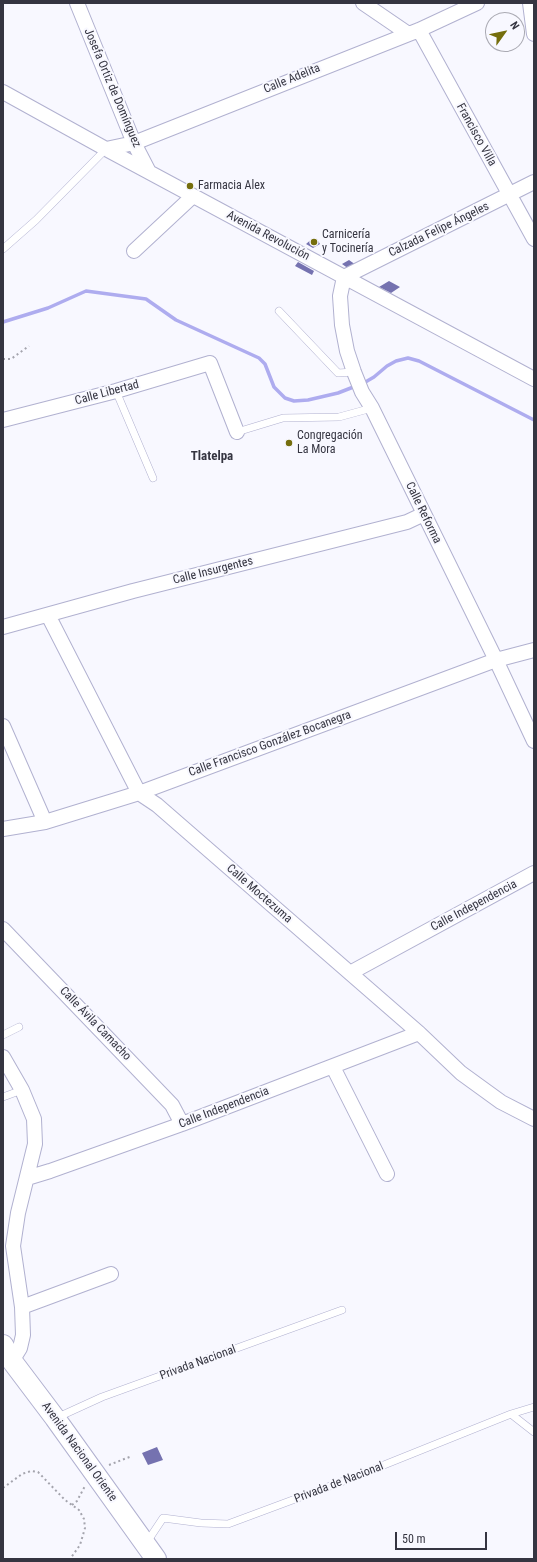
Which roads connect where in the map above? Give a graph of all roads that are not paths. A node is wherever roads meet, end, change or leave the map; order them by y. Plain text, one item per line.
1 (77, 3) edge
2 (363, 3) edge
3 (477, 3) edge
4 (530, 3) edge
5 (413, 31) junction
6 (534, 34) edge
7 (3, 92) edge
8 (134, 143) junction
9 (106, 149) junction
10 (149, 172) junction
11 (534, 182) edge
12 (193, 196) junction
13 (509, 196) junction
14 (534, 239) edge
15 (3, 249) edge
16 (134, 251) dead end
17 (344, 277) junction
18 (279, 311) dead end
19 (354, 372) junction
20 (534, 379) edge
21 (116, 391) junction
22 (372, 408) junction
23 (3, 420) edge
24 (237, 432) joint
25 (153, 478) dead end
26 (424, 514) junction
27 (48, 615) junction
28 (3, 627) edge
29 (534, 650) edge
30 (496, 660) junction
31 (3, 726) edge
32 (534, 741) edge
33 (139, 793) junction
34 (45, 822) junction
35 (3, 829) edge
36 (534, 873) edge
37 (3, 929) edge
38 (350, 973) junction
39 (19, 1026) dead end
40 (419, 1033) junction
41 (3, 1035) edge
42 (3, 1057) edge
43 (333, 1067) junction
44 (22, 1090) junction
45 (3, 1097) edge
46 (534, 1119) edge
47 (182, 1124) junction
48 (387, 1174) dead end
49 (27, 1178) junction
50 (111, 1274) dead end
51 (22, 1307) junction
52 (342, 1310) dead end
53 (7, 1353) edge
54 (534, 1407) edge
55 (511, 1414) junction
56 (55, 1418) junction
57 (534, 1432) edge
58 (151, 1552) edge

1 - 8 street, Josefa Ortiz de Domínguez
2 - 5 street
3 - 5 street, Calle Adelita
4 - 6 street
5 - 8 street, Calle Adelita
5 - 13 street, Francisco Villa
7 - 9 street, Avenida Revolución
8 - 9 street, Calle Adelita
8 - 10 street, Josefa Ortiz de Domínguez
9 - 10 street, Avenida Revolución
9 - 15 lane
10 - 12 street, Avenida Revolución
11 - 13 street, Calzada Felipe Ángeles
12 - 16 street
12 - 17 street, Avenida Revolución
13 - 14 street, Francisco Villa
13 - 17 street, Calzada Felipe Ángeles
17 - 19 street, Calle Reforma
17 - 20 street, Avenida Revolución
18 - 19 lane
19 - 22 street, Calle Reforma
21 - 23 street, Calle Libertad
21 - 24 street, Calle Libertad
21 - 25 lane
22 - 24 lane
22 - 26 street, Calle Reforma
26 - 27 street, Calle Insurgentes
26 - 30 street, Calle Reforma
27 - 28 street, Calle Insurgentes
27 - 33 street, Calle Moctezuma
29 - 30 street, Calle Francisco González Bocanegra
30 - 32 street, Calle Reforma
30 - 33 street, Calle Francisco González Bocanegra
31 - 34 street
33 - 34 street, Calle Francisco González Bocanegra
33 - 38 street, Calle Moctezuma
34 - 35 street, Calle Francisco González Bocanegra
36 - 38 street, Calle Independencia
37 - 47 street, Calle Ávila Camacho
38 - 40 street, Calle Moctezuma
39 - 41 lane
40 - 43 street, Calle Independencia
40 - 46 street, Calle Moctezuma
42 - 44 street
43 - 47 street, Calle Independencia
43 - 48 street
44 - 45 lane
44 - 49 street
47 - 49 street, Calle Independencia
49 - 51 street
50 - 51 street
51 - 53 street
52 - 56 lane, Privada Nacional
53 - 56 street, Avenida Nacional Oriente
54 - 55 lane
55 - 57 lane
55 - 58 lane, Privada de Nacional
56 - 58 street, Avenida Nacional Oriente

